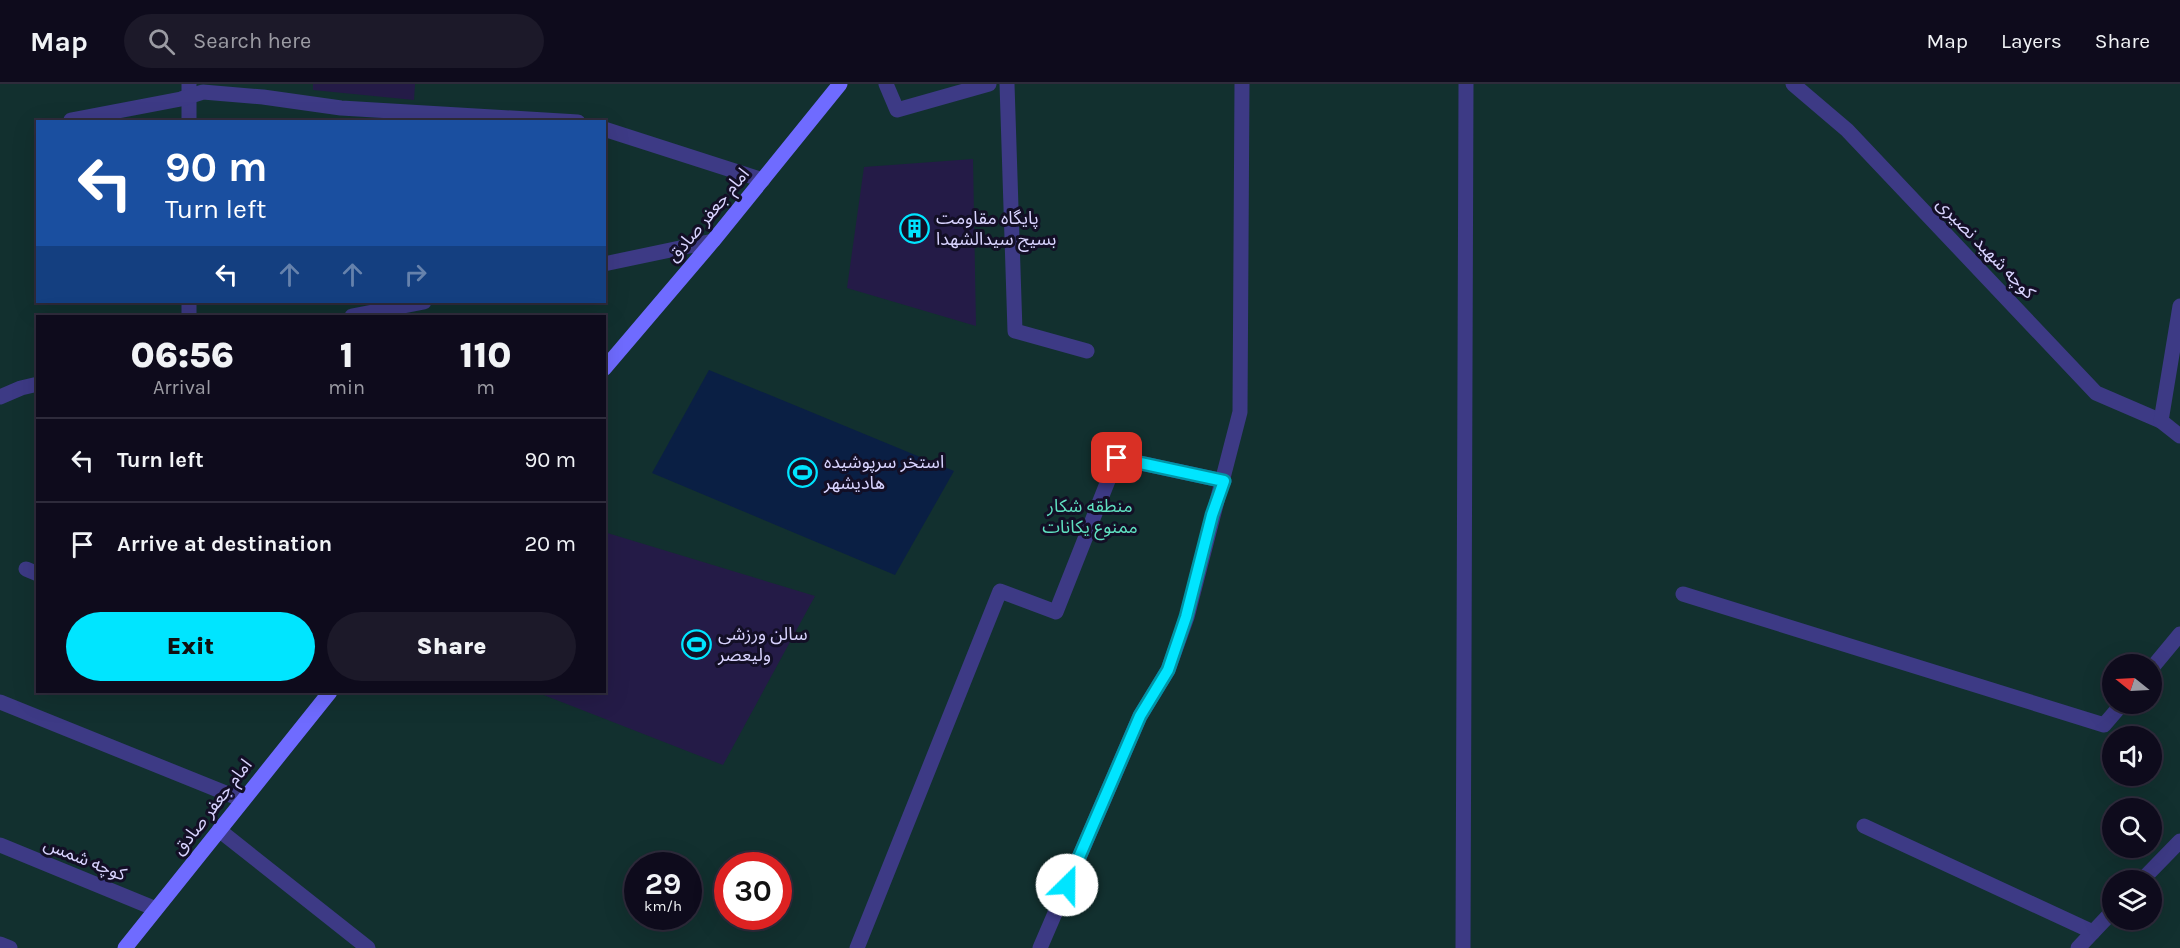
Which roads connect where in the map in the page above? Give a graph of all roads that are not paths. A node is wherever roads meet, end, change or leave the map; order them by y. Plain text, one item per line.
1 (840, 84) edge
2 (886, 84) edge
3 (989, 84) edge
4 (1007, 84) edge
5 (1242, 84) edge
6 (1466, 84) edge
7 (1792, 84) edge
8 (189, 90) edge
9 (71, 120) dead end
10 (189, 120) edge
11 (544, 120) edge
12 (606, 130) edge
13 (763, 180) junction
14 (713, 241) junction
15 (606, 264) edge
16 (419, 303) edge
17 (2180, 306) edge
18 (357, 315) edge
19 (1088, 351) dead end
20 (606, 367) edge
21 (36, 384) edge
22 (0, 397) edge
23 (2161, 421) junction
24 (2180, 436) edge
25 (1224, 481) junction
26 (1683, 594) dead end
27 (2180, 634) edge
28 (2162, 656) edge
29 (325, 693) edge
30 (0, 702) edge
31 (2113, 714) edge
32 (243, 800) junction
33 (1864, 826) dead end
34 (219, 830) junction
35 (2180, 841) edge
36 (0, 845) edge
37 (2152, 870) edge
38 (156, 909) junction
39 (2102, 923) edge
40 (2093, 932) junction
41 (0, 944) edge
42 (10, 948) edge
43 (125, 948) edge
44 (368, 948) edge
45 (857, 948) edge
46 (1040, 948) edge
47 (1463, 948) edge
48 (2078, 948) edge

1 - 13 main road, امام جعفر صادق
2 - 3 street
4 - 19 street
5 - 25 street
6 - 47 street
7 - 23 street, کوچه شهید نصیری
8 - 9 street
8 - 10 street
8 - 11 street
12 - 13 street
13 - 14 main road, امام جعفر صادق
14 - 15 street
14 - 20 main road, امام جعفر صادق
16 - 18 street
17 - 23 street
21 - 22 street
23 - 24 street, کوچه شهید نصیری
25 - 45 street
25 - 46 street
26 - 31 street
27 - 28 street
29 - 32 main road, امام جعفر صادق
30 - 32 street
32 - 34 main road, امام جعفر صادق
33 - 40 street
34 - 38 main road, امام جعفر صادق
34 - 44 street
35 - 37 street
36 - 38 street, کوچه شمس
38 - 43 main road, امام جعفر صادق
39 - 40 street
40 - 48 street
41 - 42 street

